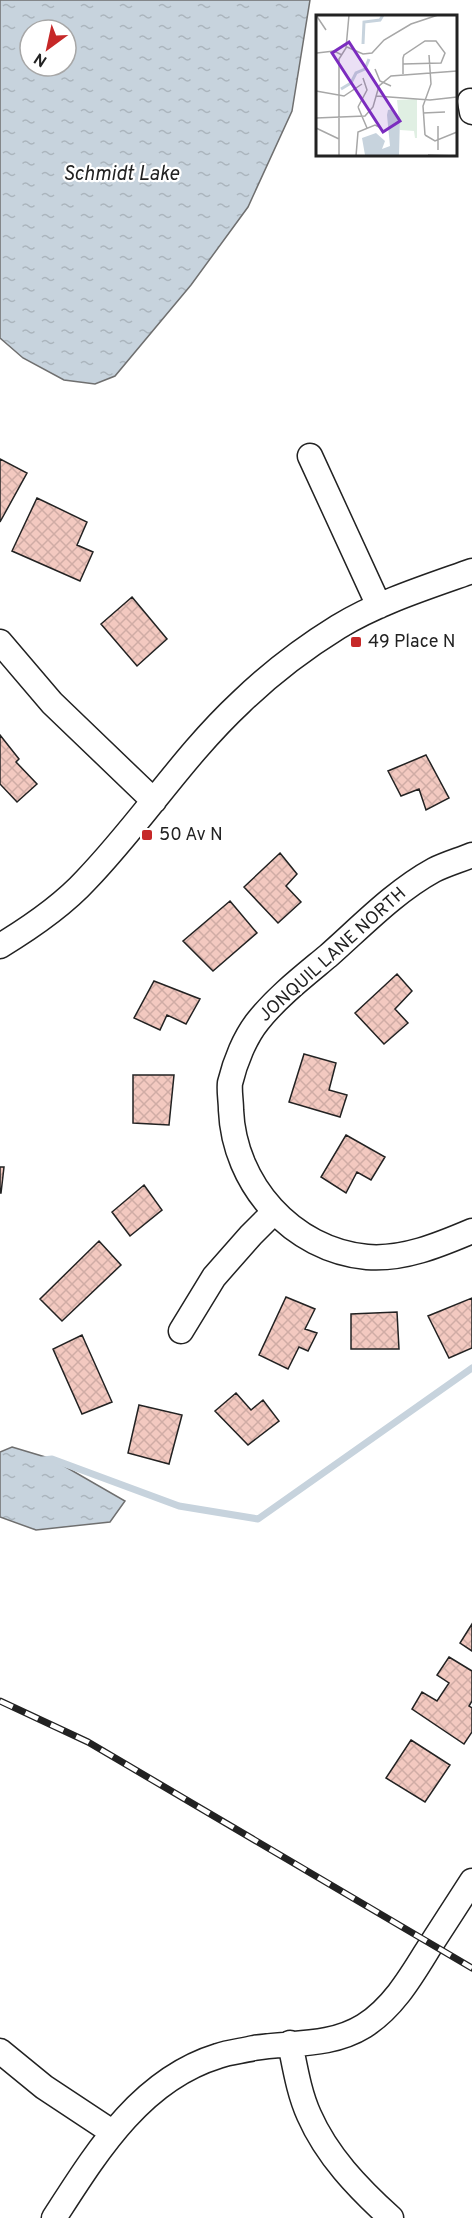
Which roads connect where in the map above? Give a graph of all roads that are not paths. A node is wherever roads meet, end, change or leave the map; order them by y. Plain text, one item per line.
1 (310, 456) dead end
2 (472, 571) edge
3 (379, 606) junction
4 (0, 642) edge
5 (154, 801) junction
6 (472, 855) edge
7 (0, 946) edge
8 (274, 1212) junction
9 (472, 1231) edge
10 (181, 1331) dead end
11 (472, 1881) edge
12 (290, 2043) junction
13 (0, 2051) edge
14 (112, 2132) junction
15 (54, 2218) edge
16 (391, 2218) edge

1 - 3 street
2 - 3 street
3 - 5 street
4 - 5 street
5 - 7 street
6 - 8 street, JONQUIL LANE NORTH
8 - 9 street, JONQUIL LANE NORTH
8 - 10 street
11 - 12 street
12 - 14 street
12 - 16 street
13 - 14 street
14 - 15 street

